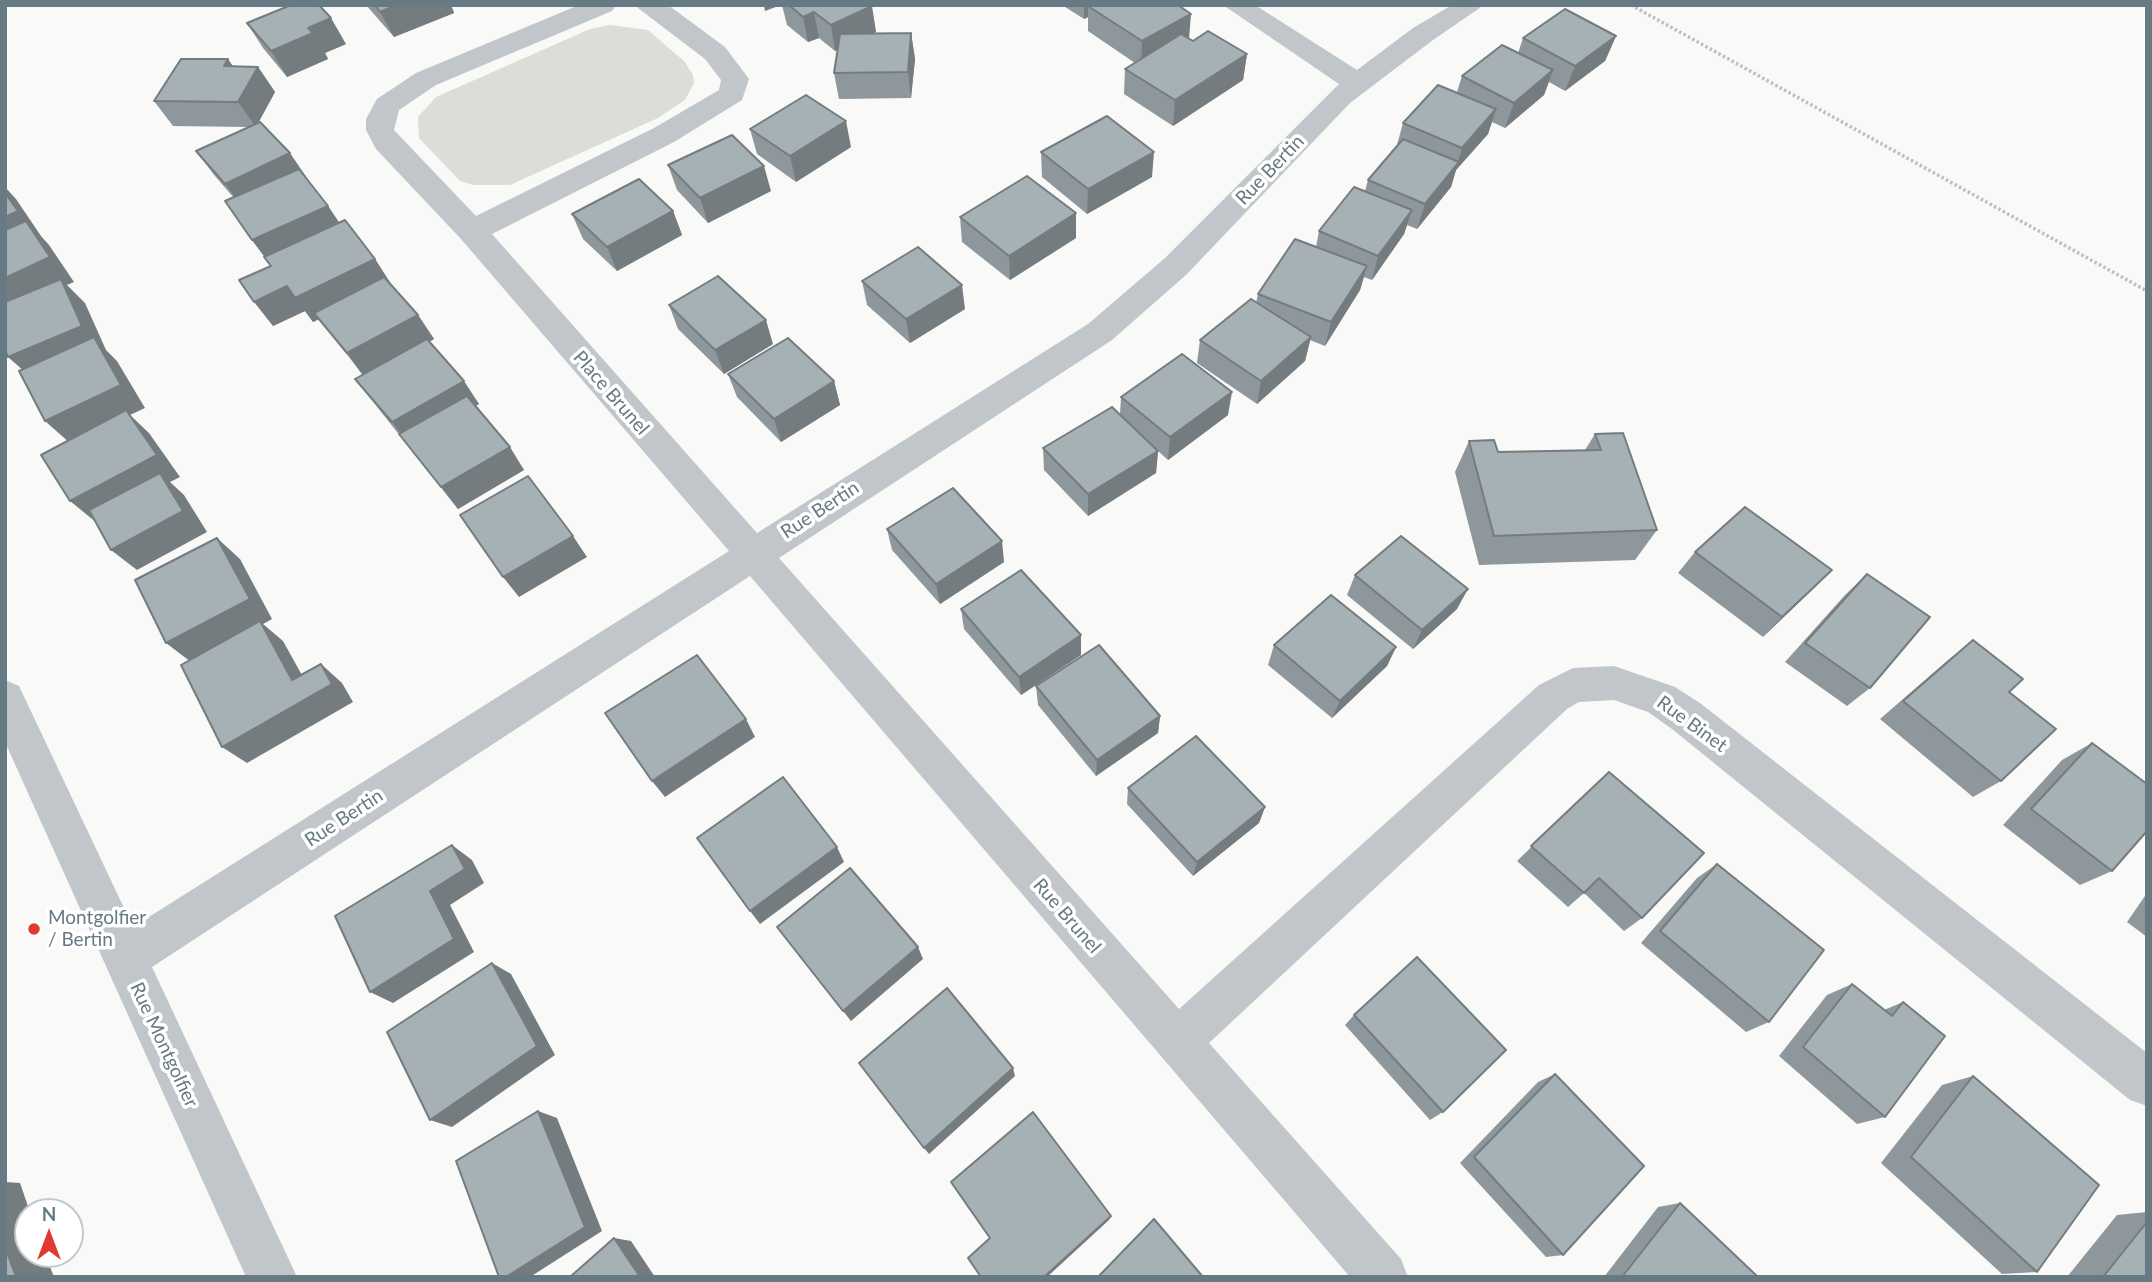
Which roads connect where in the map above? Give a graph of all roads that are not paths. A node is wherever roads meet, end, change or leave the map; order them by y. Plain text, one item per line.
1 (603, 5) edge
2 (647, 5) edge
3 (1236, 5) edge
4 (1471, 5) edge
5 (1357, 83) junction
6 (472, 231) junction
7 (751, 555) junction
8 (5, 698) edge
9 (124, 959) junction
10 (1177, 1041) junction
11 (2147, 1083) edge
12 (272, 1277) edge
13 (1383, 1277) edge

1 - 6 street, Place Brunel
2 - 6 street
3 - 5 street
4 - 5 street, Rue Bertin
5 - 7 street, Rue Bertin
6 - 7 street, Place Brunel
7 - 9 street, Rue Bertin
7 - 10 street, Rue Brunel
8 - 9 street, Rue Montgolfier
9 - 12 street, Rue Montgolfier
10 - 11 street, Rue Binet
10 - 13 street, Rue Brunel

